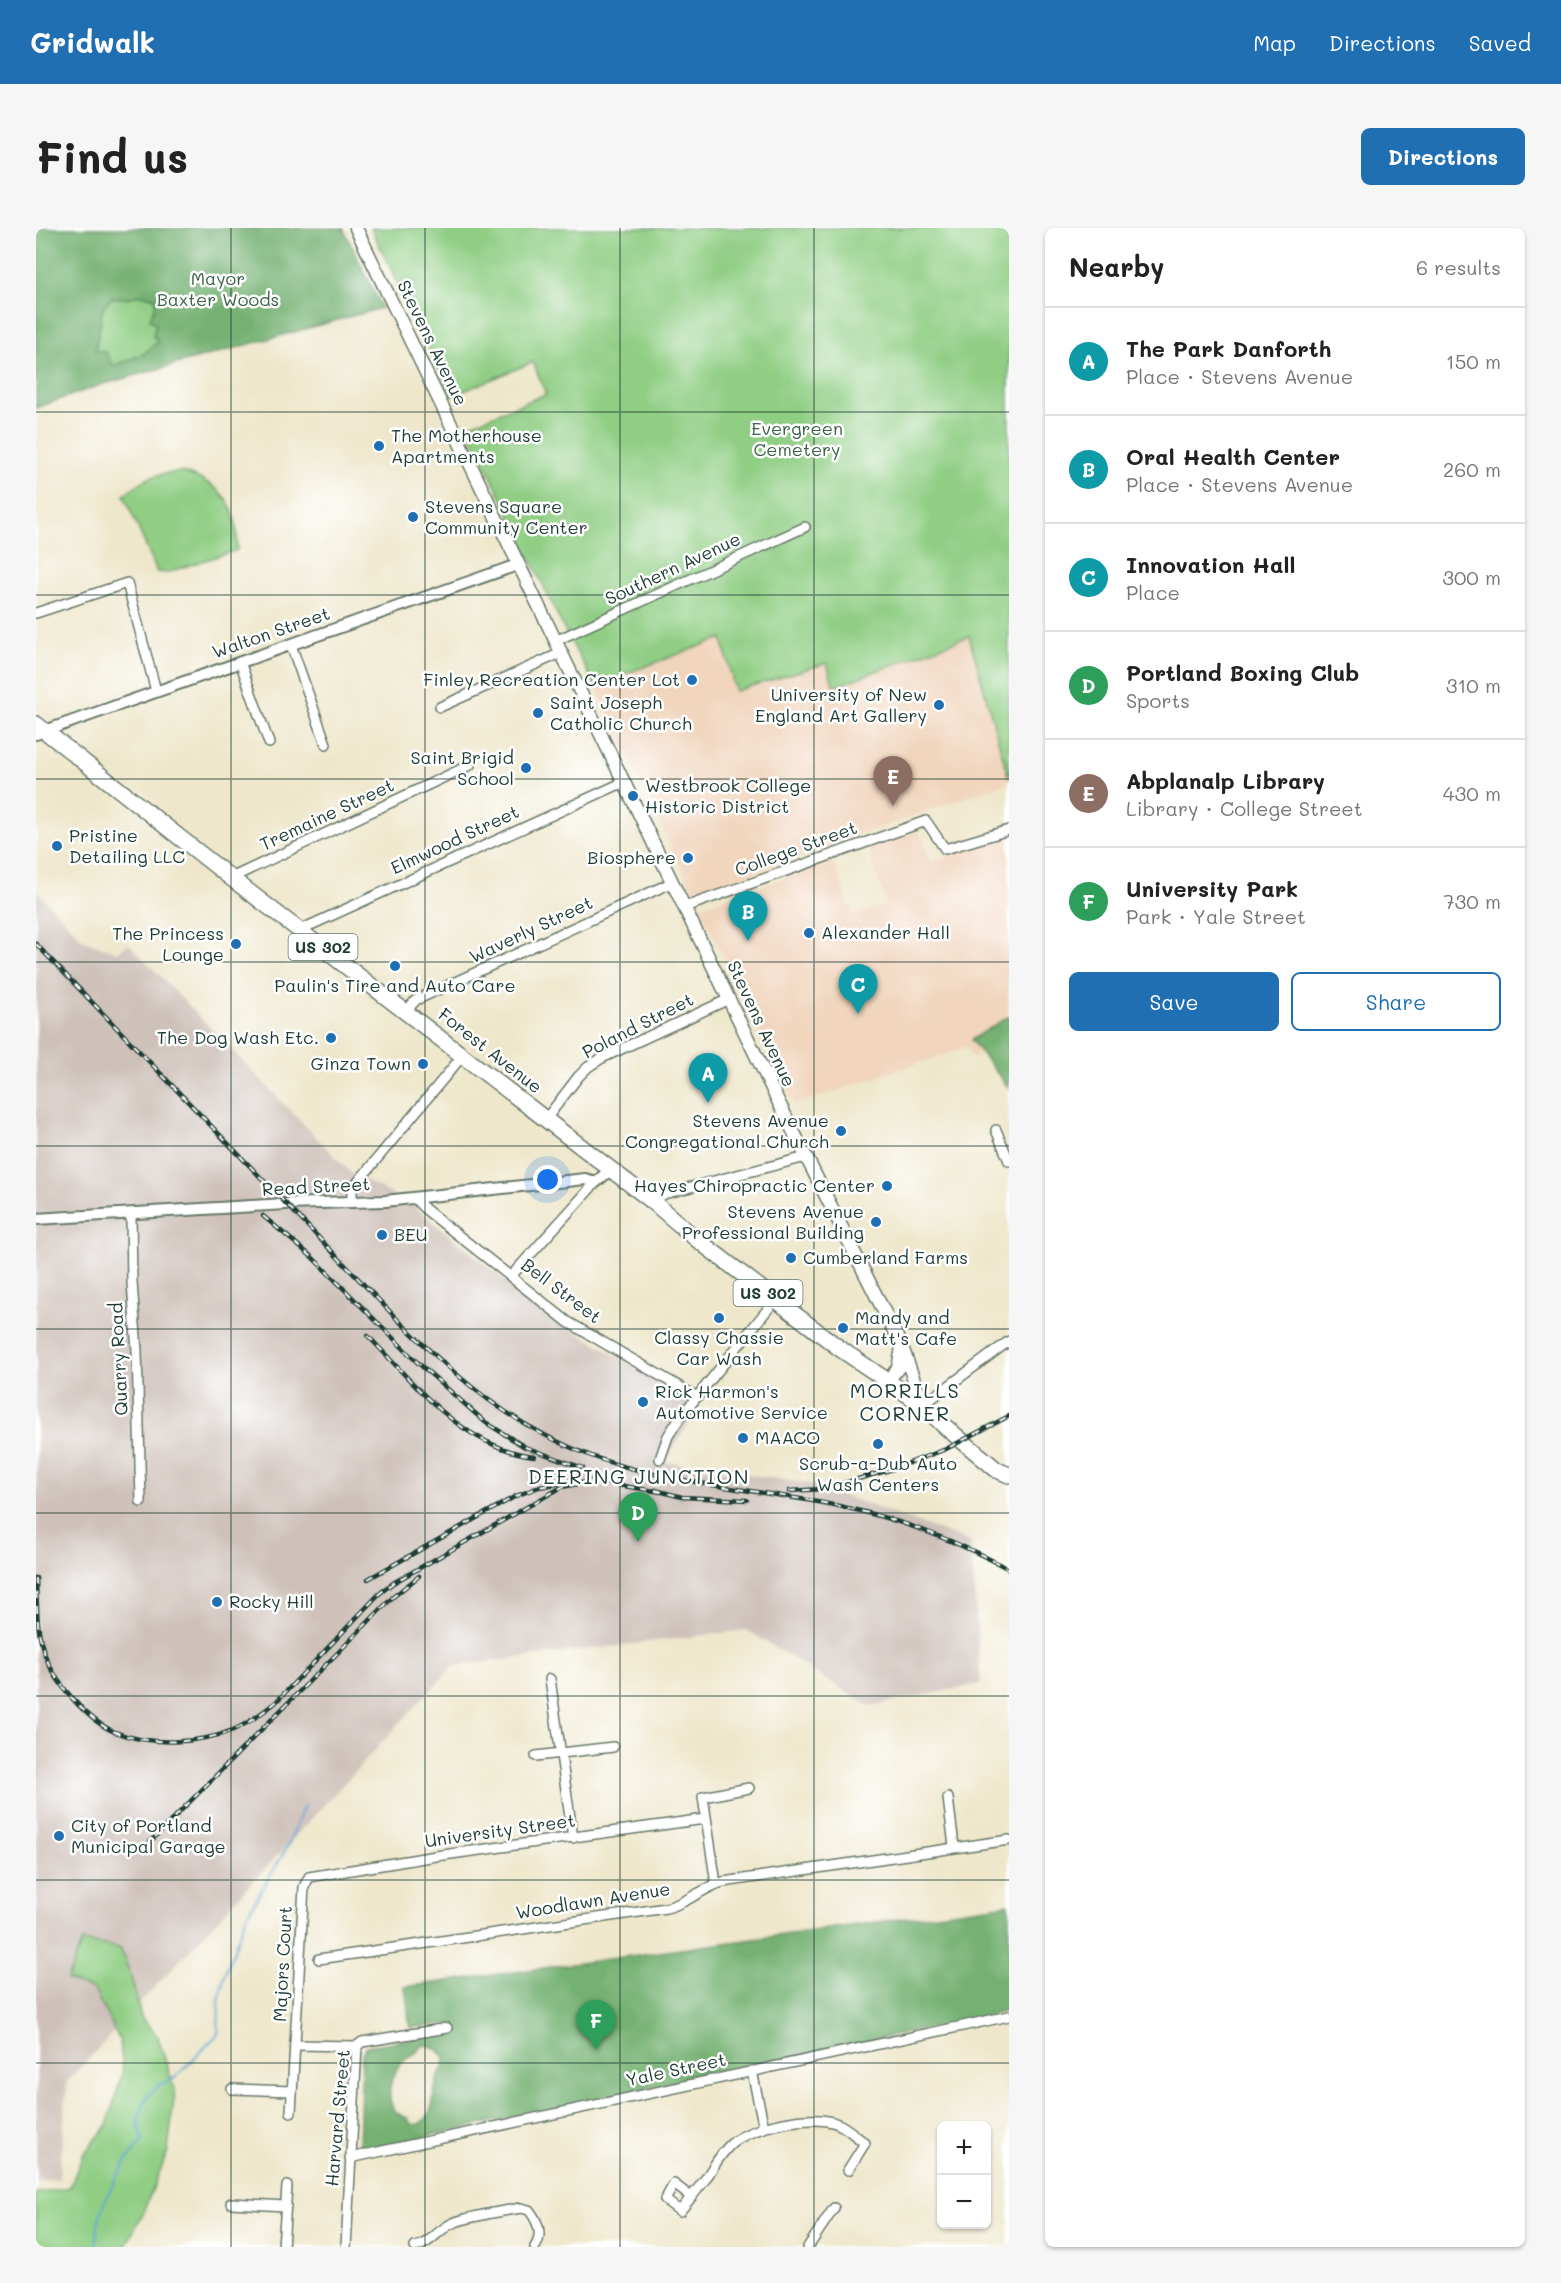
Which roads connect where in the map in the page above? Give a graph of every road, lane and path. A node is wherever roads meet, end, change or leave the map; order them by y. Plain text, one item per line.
1 (356, 228) edge
2 (805, 527) dead end
3 (517, 565) junction
4 (36, 613) edge
5 (555, 641) junction
6 (291, 645) junction
7 (561, 653) junction
8 (240, 662) junction
9 (156, 691) junction
10 (440, 707) dead end
11 (39, 730) edge
12 (268, 743) dead end
13 (326, 744) dead end
14 (470, 765) dead end
15 (624, 782) junction
16 (1009, 830) edge
17 (231, 878) junction
18 (673, 882) junction
19 (685, 907) junction
20 (300, 930) junction
21 (729, 999) junction
22 (406, 1011) junction
23 (463, 1055) junction
24 (546, 1119) junction
25 (996, 1130) dead end
26 (806, 1157) junction
27 (1009, 1161) edge
28 (610, 1170) junction
29 (596, 1182) junction
30 (414, 1198) junction
31 (352, 1201) junction
32 (652, 1201) junction
33 (131, 1214) junction
34 (36, 1219) edge
35 (512, 1275) junction
36 (776, 1299) junction
37 (1009, 1341) edge
38 (903, 1347) junction
39 (887, 1382) junction
40 (698, 1397) junction
41 (923, 1405) junction
42 (660, 1459) dead end
43 (1003, 1473) edge
44 (141, 1502) dead end
45 (550, 1679) dead end
46 (613, 1747) dead end
47 (559, 1754) junction
48 (536, 1756) dead end
49 (749, 1788) dead end
50 (948, 1798) dead end
51 (705, 1820) junction
52 (573, 1838) junction
53 (1009, 1840) edge
54 (954, 1846) junction
55 (304, 1884) joint
56 (716, 1884) junction
57 (319, 1959) dead end
58 (1009, 2016) edge
59 (447, 2028) dead end
60 (295, 2045) junction
61 (357, 2046) junction
62 (752, 2071) junction
63 (232, 2089) dead end
64 (292, 2091) junction
65 (291, 2112) dead end
66 (764, 2128) junction
67 (350, 2158) junction
68 (848, 2170) dead end
69 (287, 2186) dead end
70 (691, 2197) dead end
71 (231, 2203) dead end
72 (286, 2206) junction
73 (834, 2208) dead end
74 (427, 2246) edge
75 (283, 2247) edge
76 (346, 2247) edge
77 (415, 2247) edge
78 (534, 2247) edge
79 (808, 2247) edge

1 - 3 main road, Stevens Avenue
2 - 5 street, Southern Avenue
3 - 5 main road, Stevens Avenue
3 - 6 street, Walton Street
4 - 9 street
5 - 7 main road, Stevens Avenue
6 - 8 street, Walton Street
6 - 13 street
7 - 10 street
7 - 15 main road, Stevens Avenue
8 - 9 street, Walton Street
8 - 12 street
9 - 11 street, Walton Street
11 - 17 highway, Forest Avenue / US 302
14 - 17 street, Tremaine Street
15 - 18 main road, Stevens Avenue
15 - 20 street, Elmwood Street
16 - 19 street, College Street
17 - 20 highway, Forest Avenue / US 302
18 - 19 main road, Stevens Avenue
18 - 22 street, Waverly Street
19 - 21 main road, Stevens Avenue
20 - 22 highway, Forest Avenue / US 302
21 - 24 street, Poland Street
21 - 26 main road, Stevens Avenue
22 - 23 highway, Forest Avenue / US 302
23 - 24 highway, Forest Avenue / US 302
23 - 31 street
24 - 28 highway, Forest Avenue / US 302
25 - 27 street
26 - 32 street
26 - 38 main road, Stevens Avenue
28 - 29 street
28 - 32 highway, Forest Avenue / US 302
29 - 30 street, Read Street
29 - 35 street
30 - 31 street, Read Street
30 - 35 street, Bell Street
31 - 33 street, Read Street
32 - 36 highway, Forest Avenue / US 302
33 - 34 street, Read Street
33 - 44 street, Quarry Road
35 - 40 street, Bell Street
36 - 39 highway, Forest Avenue / US 302
36 - 40 street
37 - 41 street
38 - 39 main road
38 - 41 main road, Stevens Avenue
39 - 41 highway, Forest Avenue / US 302
40 - 42 street
41 - 43 highway, US 302
45 - 47 street
46 - 47 street
47 - 48 street
47 - 52 street
49 - 51 street
50 - 54 street
51 - 52 street, University Street
51 - 56 street
52 - 55 street, University Street
53 - 54 street, Woodlawn Avenue
54 - 56 street, Woodlawn Avenue
55 - 60 street, Majors Court
56 - 57 street, Woodlawn Avenue
58 - 62 street, Yale Street
59 - 61 street, Harvard Street
60 - 61 street
60 - 64 street, Majors Court
61 - 67 street, Harvard Street
62 - 66 street
62 - 67 street, Yale Street
63 - 64 street
64 - 65 street, Majors Court
66 - 68 street
66 - 70 street
67 - 76 street, Harvard Street
69 - 72 street
71 - 72 street
72 - 75 street
73 - 79 street
74 - 77 street
74 - 78 street

